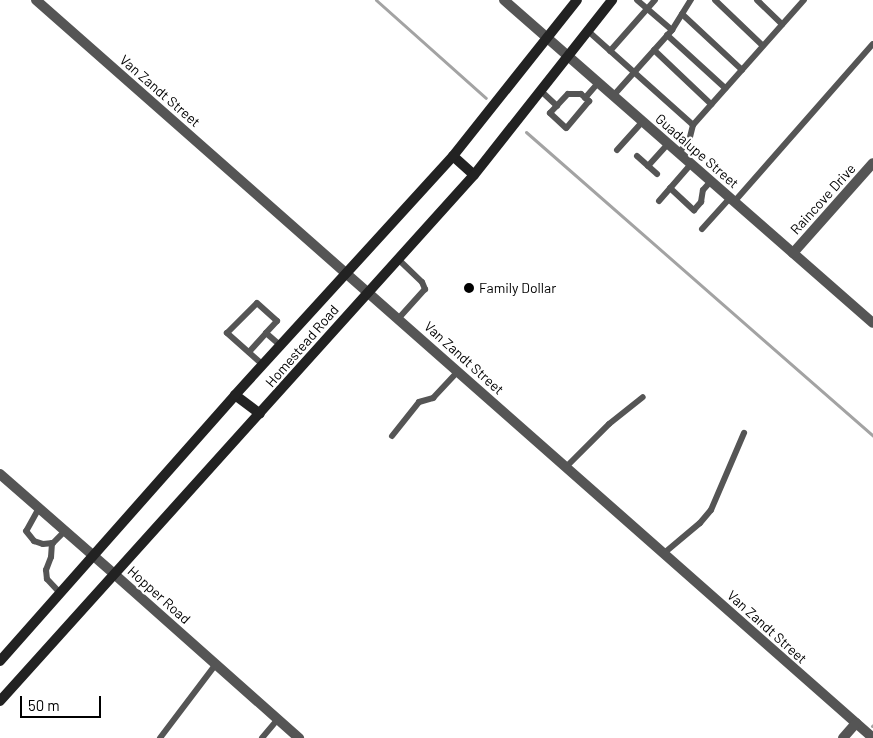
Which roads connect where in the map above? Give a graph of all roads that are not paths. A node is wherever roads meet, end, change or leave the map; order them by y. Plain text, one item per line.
1 (36, 0) edge
2 (504, 0) edge
3 (577, 0) edge
4 (612, 0) edge
5 (637, 0) edge
6 (655, 0) edge
7 (690, 0) edge
8 (715, 0) edge
9 (757, 0) edge
10 (803, 0) edge
11 (647, 9) junction
12 (682, 14) junction
13 (782, 24) junction
14 (588, 31) junction
15 (669, 33) junction
16 (547, 38) junction
17 (873, 44) edge
18 (763, 46) junction
19 (654, 50) junction
20 (610, 51) junction
21 (568, 57) junction
22 (742, 70) junction
23 (634, 72) junction
24 (598, 83) junction
25 (725, 88) junction
26 (541, 92) junction
27 (613, 96) junction
28 (585, 98) junction
29 (712, 104) junction
30 (557, 106) junction
31 (642, 122) junction
32 (693, 125) junction
33 (668, 144) junction
34 (617, 150) dead end
35 (678, 153) junction
36 (452, 156) junction
37 (637, 156) dead end
38 (873, 163) edge
39 (691, 164) junction
40 (648, 166) junction
41 (657, 174) dead end
42 (474, 175) junction
43 (711, 181) junction
44 (670, 188) junction
45 (732, 200) junction
46 (659, 201) dead end
47 (702, 229) dead end
48 (793, 253) junction
49 (398, 259) junction
50 (346, 272) junction
51 (368, 292) junction
52 (399, 318) junction
53 (873, 323) edge
54 (266, 333) junction
55 (280, 345) junction
56 (248, 352) junction
57 (262, 364) junction
58 (458, 371) junction
59 (235, 395) junction
60 (643, 397) dead end
61 (260, 414) junction
62 (744, 433) dead end
63 (392, 436) dead end
64 (566, 466) junction
65 (0, 474) edge
66 (39, 508) junction
67 (65, 530) junction
68 (52, 543) junction
69 (663, 554) junction
70 (93, 556) junction
71 (113, 573) junction
72 (60, 593) junction
73 (0, 661) edge
74 (216, 664) junction
75 (0, 701) edge
76 (278, 719) junction
77 (856, 723) junction
78 (160, 738) edge
79 (262, 738) edge
80 (299, 738) edge
81 (843, 738) edge
82 (873, 738) edge

1 - 50 street, Van Zandt Street
2 - 16 street, Guadalupe Street
3 - 16 main road, Homestead Road
4 - 14 main road, Homestead Road
5 - 11 lane
6 - 11 lane
7 - 12 lane
8 - 18 lane
9 - 13 lane
10 - 13 lane
11 - 15 lane
11 - 20 lane
12 - 15 lane
12 - 22 lane
13 - 18 lane
14 - 20 lane
14 - 21 main road, Homestead Road
15 - 19 lane
15 - 25 lane
16 - 21 street, Guadalupe Street
16 - 36 main road, Homestead Road
17 - 45 lane
18 - 22 lane
19 - 23 lane
19 - 29 lane
20 - 23 lane
21 - 24 street, Guadalupe Street
21 - 26 main road, Homestead Road
22 - 25 lane
23 - 27 lane
23 - 32 lane
24 - 27 street, Guadalupe Street
24 - 28 lane
25 - 29 lane
26 - 30 lane
26 - 42 main road, Homestead Road
27 - 31 street, Guadalupe Street
28 - 30 lane
28 - 30 lane
29 - 32 lane
31 - 33 street, Guadalupe Street
31 - 34 lane
32 - 35 lane
33 - 35 street, Guadalupe Street
33 - 40 lane
35 - 39 street, Guadalupe Street
36 - 42 main road
36 - 50 main road, Homestead Road
37 - 40 lane
38 - 48 street, Raincove Drive
39 - 43 street, Guadalupe Street
39 - 44 lane
40 - 41 lane
42 - 49 main road, Homestead Road
43 - 44 lane
43 - 45 street, Guadalupe Street
44 - 46 lane
45 - 47 lane
45 - 48 street, Guadalupe Street
48 - 53 street, Guadalupe Street
49 - 51 main road, Homestead Road
49 - 52 lane
50 - 51 street, Van Zandt Street
50 - 55 main road, Homestead Road
51 - 52 street, Van Zandt Street
51 - 61 main road, Homestead Road
52 - 58 street, Van Zandt Street
54 - 55 lane
54 - 56 lane
54 - 56 lane
55 - 57 main road, Homestead Road
56 - 57 lane
57 - 59 main road, Homestead Road
58 - 63 lane
58 - 64 street, Van Zandt Street
59 - 61 main road
59 - 70 main road, Homestead Road
60 - 64 lane
61 - 71 main road, Homestead Road
62 - 69 lane
64 - 69 street, Van Zandt Street
65 - 66 street, Hopper Road
66 - 67 street, Hopper Road
66 - 68 lane
67 - 68 lane
67 - 70 street, Hopper Road
68 - 72 lane
69 - 77 street, Van Zandt Street
70 - 71 street, Hopper Road
70 - 72 main road, Homestead Road
71 - 74 street, Hopper Road
71 - 75 main road, Homestead Road
72 - 73 main road, Homestead Road
74 - 76 street, Hopper Road
74 - 78 lane
76 - 79 lane
76 - 80 street, Hopper Road
77 - 81 street
77 - 82 street, Van Zandt Street

